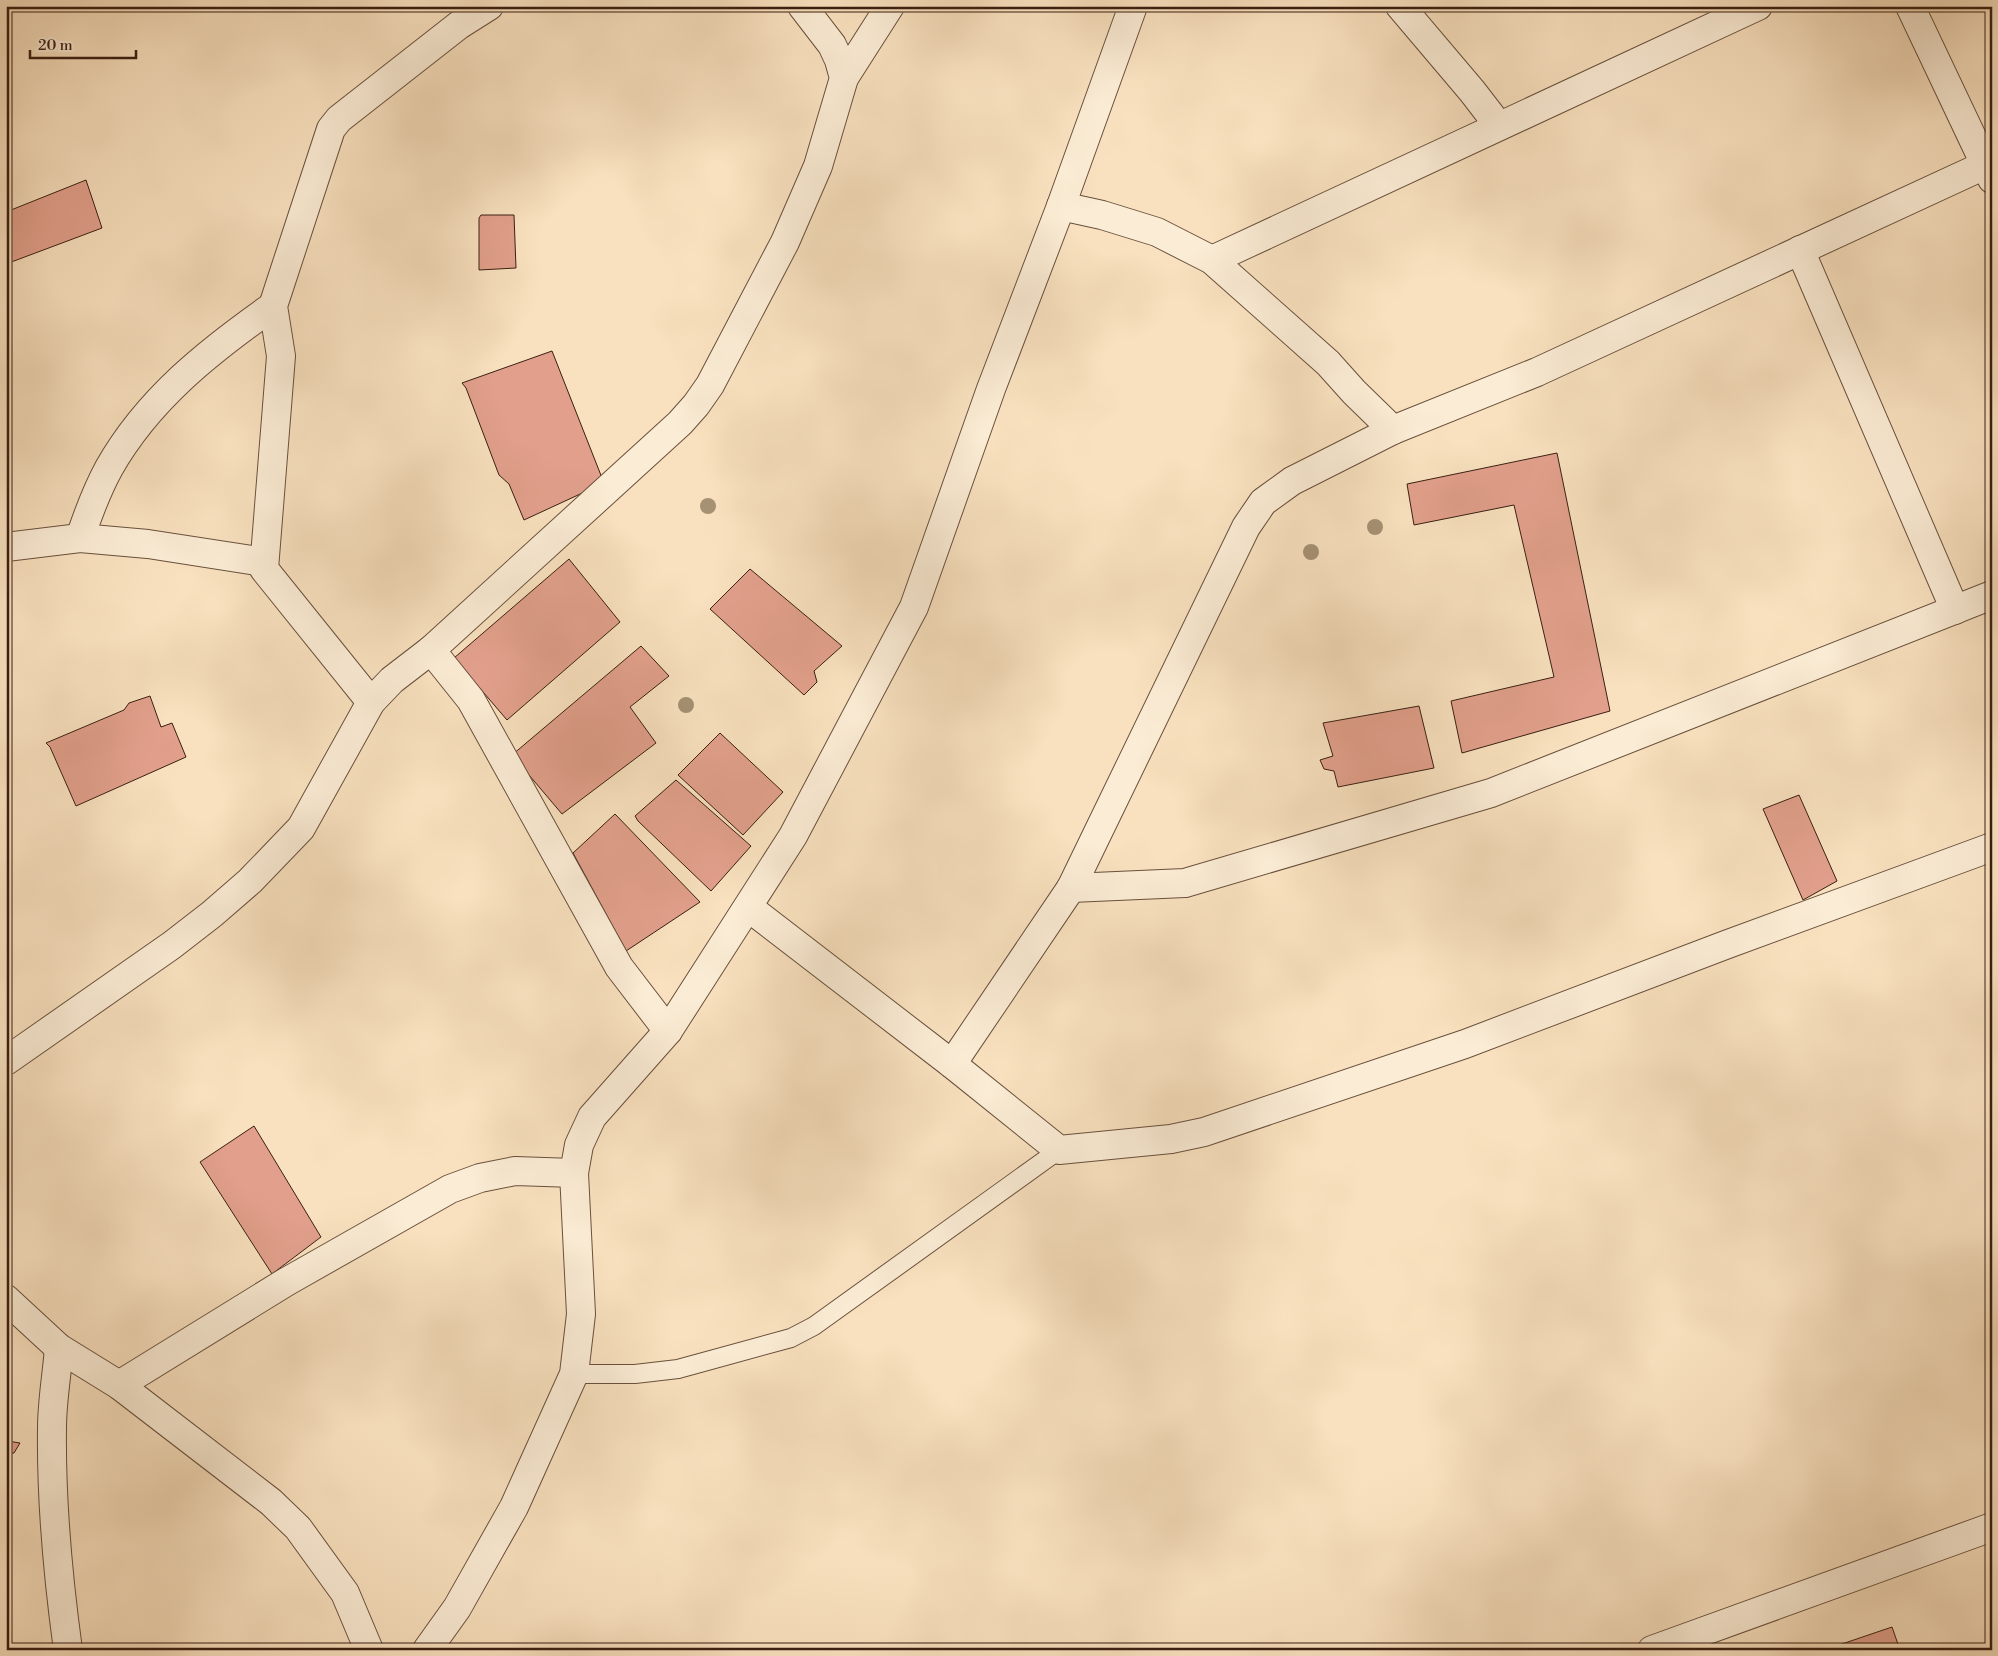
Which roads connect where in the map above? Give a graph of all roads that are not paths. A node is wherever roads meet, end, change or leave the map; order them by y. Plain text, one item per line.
1 (489, 6) edge
2 (802, 6) edge
3 (890, 6) edge
4 (1134, 6) edge
5 (1400, 6) edge
6 (1758, 6) edge
7 (1910, 6) edge
8 (844, 78) junction
9 (1499, 126) junction
10 (1988, 172) edge
11 (1061, 206) junction
12 (1800, 250) junction
13 (1212, 260) junction
14 (273, 306) junction
15 (1393, 430) junction
16 (80, 538) junction
17 (6, 547) edge
18 (264, 562) junction
19 (1992, 595) edge
20 (1955, 610) junction
21 (431, 650) junction
22 (371, 702) junction
23 (1992, 847) edge
24 (1071, 888) junction
25 (748, 907) junction
26 (668, 1030) junction
27 (6, 1061) edge
28 (952, 1064) junction
29 (1059, 1150) junction
30 (574, 1173) junction
31 (6, 1299) edge
32 (59, 1348) junction
33 (574, 1374) junction
34 (119, 1385) junction
35 (1992, 1527) edge
36 (68, 1650) edge
37 (369, 1650) edge
38 (427, 1650) edge
39 (1652, 1650) edge

1 - 14 street
2 - 8 street
3 - 8 street
4 - 11 street
5 - 9 street
6 - 9 street
7 - 10 street
8 - 21 street
9 - 13 street
10 - 12 street
11 - 13 street
11 - 25 street
12 - 15 street
12 - 20 street
13 - 15 street
14 - 16 street
14 - 18 street
15 - 24 street
16 - 17 street
16 - 18 street
18 - 22 street
19 - 20 street
20 - 24 street
21 - 22 street
21 - 26 street
22 - 27 street
23 - 29 street
24 - 28 street
25 - 26 street
25 - 28 street
26 - 30 street
28 - 29 street
29 - 33 lane
30 - 33 street
30 - 34 street
31 - 32 street
32 - 34 street
32 - 36 street
33 - 38 street
34 - 37 street
35 - 39 street

